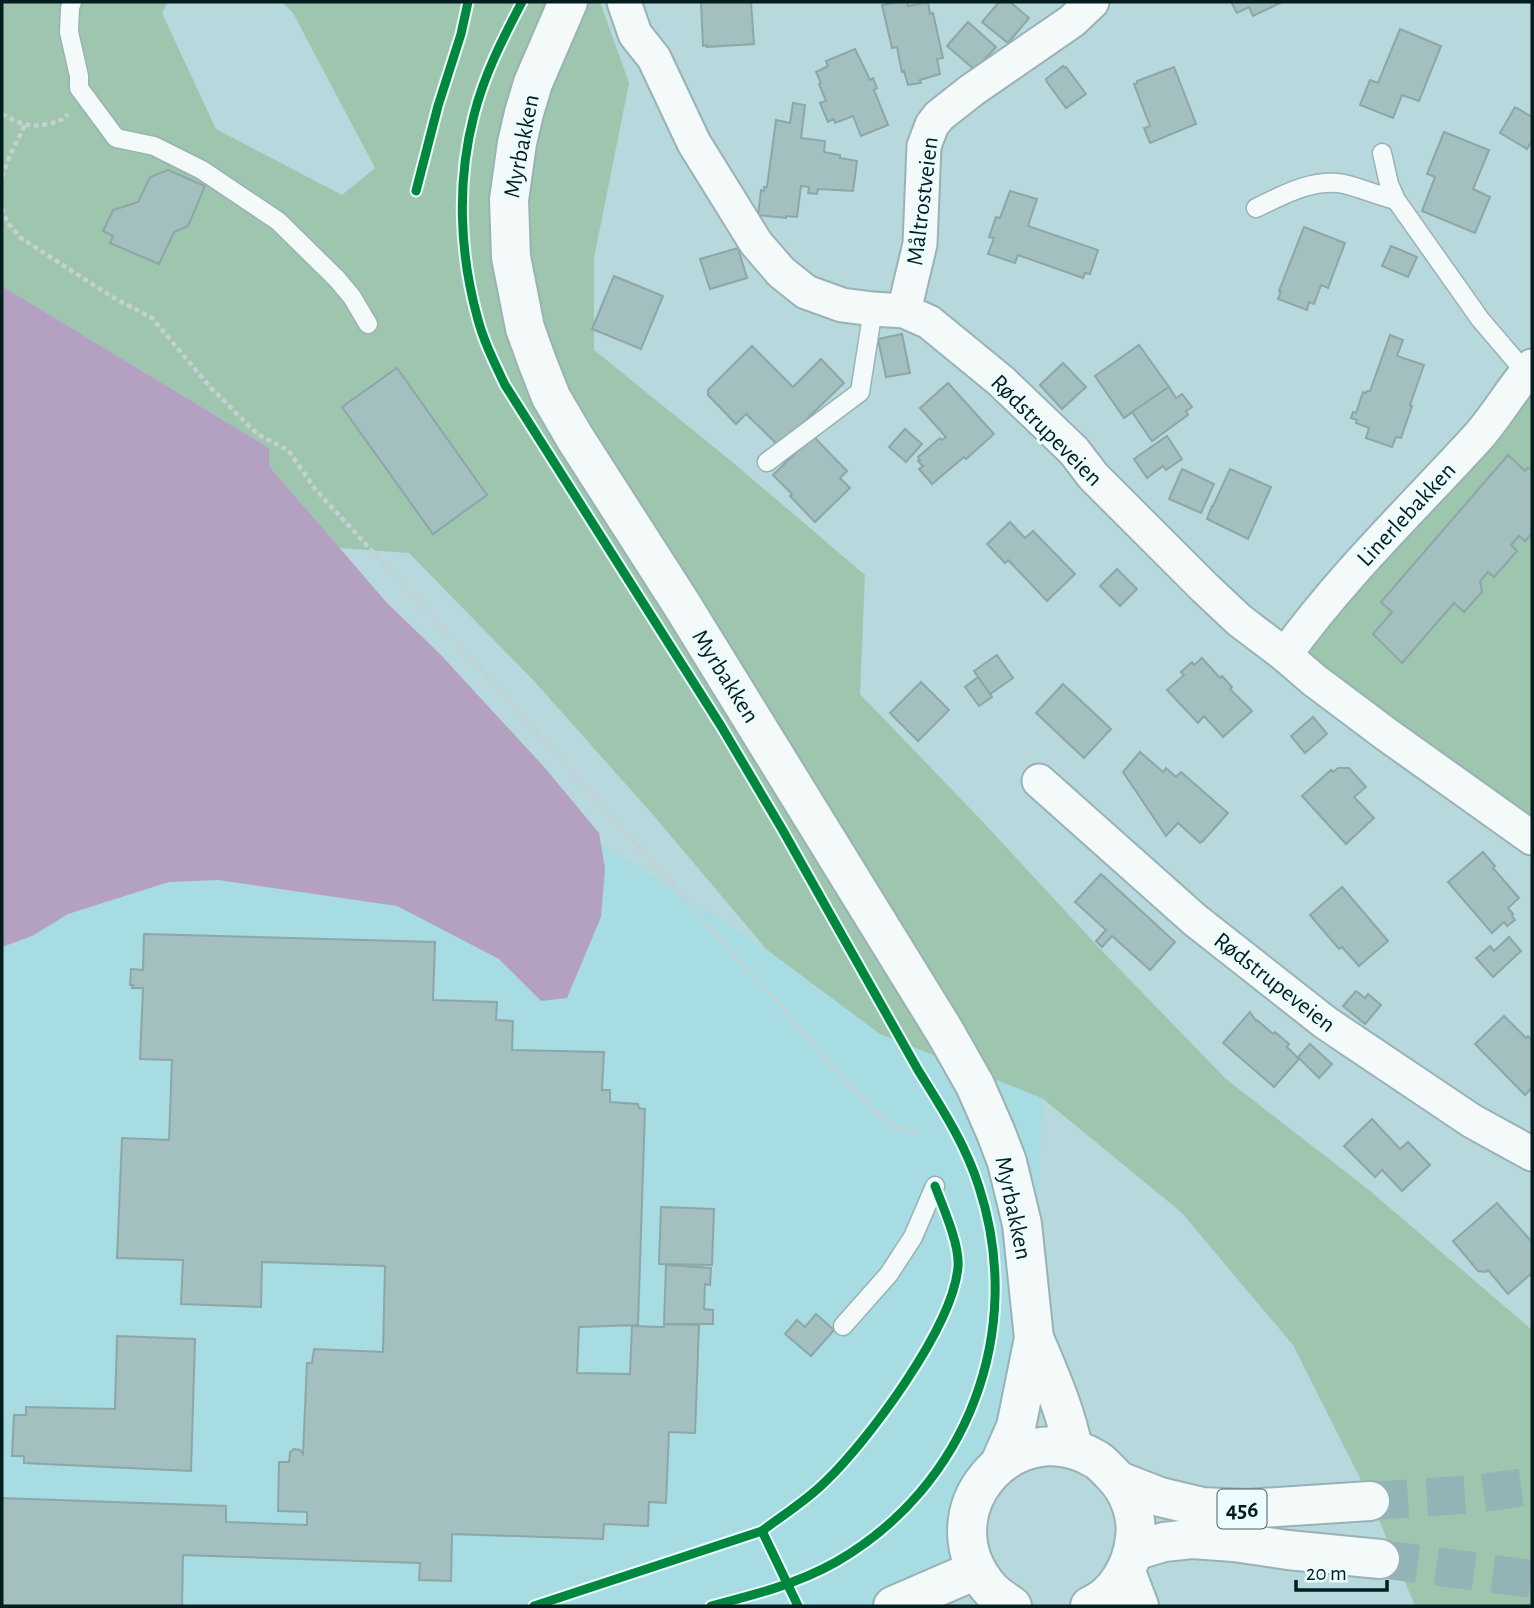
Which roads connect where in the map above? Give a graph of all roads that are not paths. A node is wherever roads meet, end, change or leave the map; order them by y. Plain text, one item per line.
1 (72, 2) edge
2 (568, 2) edge
3 (624, 2) edge
4 (1092, 2) edge
5 (1382, 153) dead end
6 (1396, 200) junction
7 (1256, 208) dead end
8 (889, 310) junction
9 (368, 324) dead end
10 (1529, 369) edge
11 (767, 462) dead end
12 (1285, 654) junction
13 (1039, 781) dead end
14 (1532, 838) edge
15 (1532, 1154) edge
16 (935, 1186) dead end
17 (843, 1326) dead end
18 (1034, 1338) junction
19 (1073, 1449) junction
20 (1000, 1463) junction
21 (1119, 1481) junction
22 (1370, 1501) tunnel mouth
23 (1380, 1559) tunnel mouth
24 (976, 1570) junction
25 (1133, 1576) edge
26 (893, 1606) edge
27 (1012, 1606) edge
28 (1090, 1606) edge

1 - 9 lane
2 - 18 street, Myrbakken
3 - 8 street, Rødstrupeveien
4 - 8 street, Måltrostveien
5 - 6 lane, Linerlebakken
6 - 7 lane
6 - 10 lane, Linerlebakken
8 - 11 lane, Måltrostveien
8 - 12 street, Rødstrupeveien
10 - 12 street, Linerlebakken
12 - 14 street, Rødstrupeveien
13 - 15 street, Rødstrupeveien
16 - 17 lane
18 - 19 street, Myrbakken
18 - 20 street, Myrbakken
19 - 20 street
19 - 21 street
20 - 24 street
21 - 22 street, 456
21 - 25 street
23 - 25 street, 456
24 - 26 street
24 - 27 street
25 - 28 street

